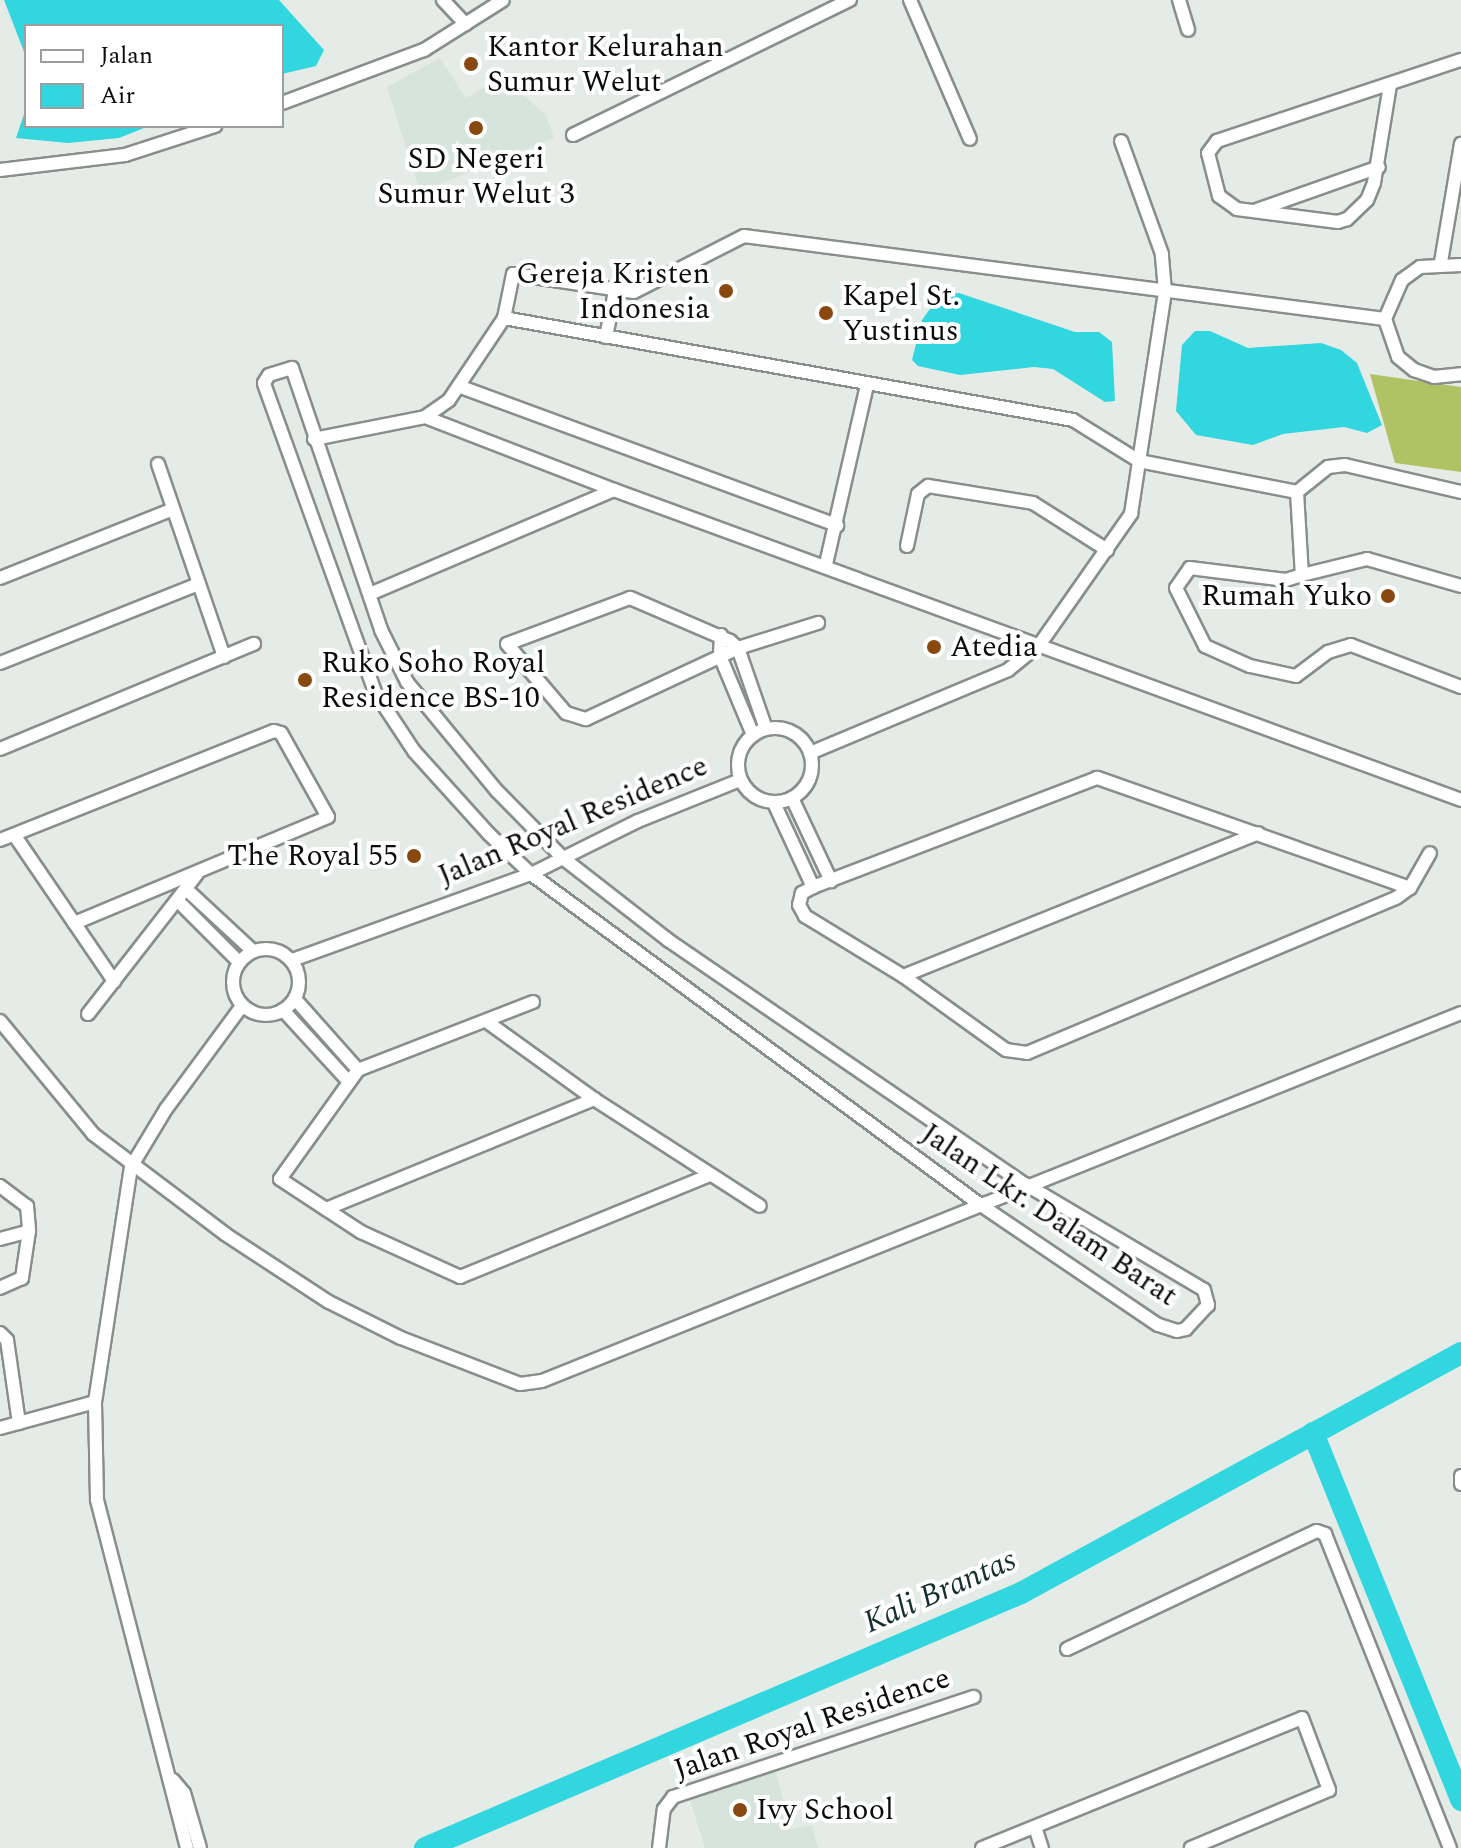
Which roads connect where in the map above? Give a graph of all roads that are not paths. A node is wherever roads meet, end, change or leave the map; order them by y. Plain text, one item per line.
1 (443, 0) edge
2 (503, 0) edge
3 (850, 0) edge
4 (910, 0) edge
5 (1179, 0) edge
6 (465, 24) junction
7 (1188, 30) dead end
8 (1461, 60) edge
9 (1390, 85) junction
10 (284, 102) edge
11 (209, 128) edge
12 (573, 135) dead end
13 (970, 139) dead end
14 (1121, 141) dead end
15 (1461, 144) edge
16 (1379, 167) junction
17 (0, 170) edge
18 (1254, 211) junction
19 (1460, 260) edge
20 (1441, 262) junction
21 (615, 291) junction
22 (1165, 291) junction
23 (504, 318) junction
24 (1385, 319) junction
25 (606, 337) junction
26 (1461, 374) edge
27 (867, 385) junction
28 (461, 387) junction
29 (425, 417) junction
30 (314, 439) junction
31 (1139, 461) junction
32 (158, 464) dead end
33 (614, 490) junction
34 (1297, 492) junction
35 (1461, 492) edge
36 (173, 509) junction
37 (837, 525) junction
38 (907, 546) dead end
39 (1107, 550) junction
40 (826, 564) junction
41 (1302, 575) junction
42 (0, 578) edge
43 (199, 584) junction
44 (1461, 586) edge
45 (370, 594) junction
46 (818, 623) dead end
47 (721, 635) junction
48 (254, 644) dead end
49 (1040, 644) junction
50 (738, 648) junction
51 (720, 656) junction
52 (224, 657) junction
53 (0, 663) edge
54 (1461, 687) edge
55 (766, 729) junction
56 (753, 735) junction
57 (0, 749) edge
58 (810, 753) junction
59 (740, 780) junction
60 (792, 798) junction
61 (1461, 800) edge
62 (774, 803) junction
63 (1258, 833) junction
64 (15, 836) junction
65 (0, 840) edge
66 (1430, 853) dead end
67 (564, 859) junction
68 (199, 872) junction
69 (531, 874) junction
70 (831, 881) junction
71 (813, 887) junction
72 (1410, 888) junction
73 (186, 889) junction
74 (177, 900) junction
75 (74, 923) junction
76 (253, 951) junction
77 (292, 960) junction
78 (239, 962) junction
79 (903, 976) junction
80 (114, 981) junction
81 (295, 999) junction
82 (533, 1002) dead end
83 (242, 1006) junction
84 (283, 1010) junction
85 (1461, 1013) edge
86 (88, 1014) dead end
87 (486, 1021) junction
88 (2, 1029) edge
89 (358, 1070) junction
90 (348, 1081) junction
91 (594, 1099) junction
92 (131, 1167) junction
93 (708, 1176) junction
94 (1025, 1184) junction
95 (0, 1186) edge
96 (760, 1206) dead end
97 (982, 1206) junction
98 (326, 1209) junction
99 (29, 1231) junction
100 (0, 1239) edge
101 (0, 1288) edge
102 (0, 1333) edge
103 (95, 1402) junction
104 (19, 1423) junction
105 (0, 1428) edge
106 (1461, 1476) edge
107 (1461, 1484) edge
108 (1067, 1649) dead end
109 (974, 1697) dead end
110 (183, 1811) junction
111 (1035, 1827) junction
112 (187, 1848) edge
113 (200, 1848) edge
114 (659, 1848) edge
115 (982, 1848) edge
116 (1042, 1848) edge
117 (1191, 1848) edge
118 (1450, 1848) edge

1 - 6 street
2 - 6 street
3 - 12 street
4 - 13 street
5 - 7 street
6 - 10 street
8 - 9 street
9 - 16 street
9 - 18 street
11 - 17 street
14 - 22 street
15 - 20 street
16 - 18 street
16 - 18 street
19 - 20 street
20 - 24 street
21 - 22 street
21 - 23 street
21 - 25 street
22 - 24 street
22 - 31 street
23 - 25 street
23 - 28 street
24 - 26 street
25 - 27 street
27 - 31 street
27 - 37 street
28 - 29 street
28 - 37 street
29 - 30 street
29 - 33 street
30 - 45 street, Jalan Lkr. Dalam Barat
30 - 69 street, Jalan Lkr. Dalam Barat
31 - 34 street
31 - 39 street
32 - 36 street
33 - 40 street
33 - 45 street
34 - 35 street
34 - 41 street
36 - 42 street
36 - 43 street
37 - 40 street
38 - 39 street
39 - 49 street
40 - 49 street
41 - 44 street
41 - 54 street
43 - 52 street
43 - 53 street
45 - 67 street, Jalan Lkr. Dalam Barat
46 - 50 street
47 - 50 street
47 - 51 street
47 - 51 street
48 - 52 street
49 - 58 street
49 - 61 street
50 - 51 street
50 - 55 street
51 - 56 street
52 - 57 street
55 - 56 street
55 - 58 street
56 - 59 street
58 - 60 street
59 - 62 street
59 - 67 street, Jalan Royal Residence
60 - 62 street
60 - 70 street
62 - 71 street
63 - 70 street
63 - 72 street
63 - 79 street
64 - 65 street
64 - 68 street
64 - 75 street
66 - 72 street
67 - 69 street, Jalan Royal Residence
67 - 94 street, Jalan Lkr. Dalam Barat
68 - 73 street
68 - 75 street
69 - 77 street, Jalan Royal Residence
69 - 97 street, Jalan Lkr. Dalam Barat
70 - 71 street
71 - 79 street
72 - 79 street
73 - 74 street
73 - 76 street
74 - 78 street
74 - 80 street
75 - 80 street
76 - 77 street
76 - 78 street
77 - 81 street
78 - 83 street
80 - 86 street
81 - 84 street
81 - 89 street
82 - 87 street
83 - 84 street
83 - 92 street
84 - 90 street
85 - 94 street
87 - 89 street
87 - 91 street
88 - 92 street
89 - 90 street
90 - 98 street
91 - 93 street
91 - 98 street
92 - 97 street
92 - 103 street
93 - 96 street
93 - 98 street
94 - 97 street
94 - 97 street, Jalan Lkr. Dalam Barat
95 - 99 street
99 - 100 street
99 - 101 street
102 - 104 street
103 - 104 street
103 - 110 street
104 - 105 street
106 - 107 street
108 - 118 street
109 - 114 street, Jalan Royal Residence
110 - 112 street
110 - 113 street
111 - 115 street
111 - 116 street
111 - 117 street

